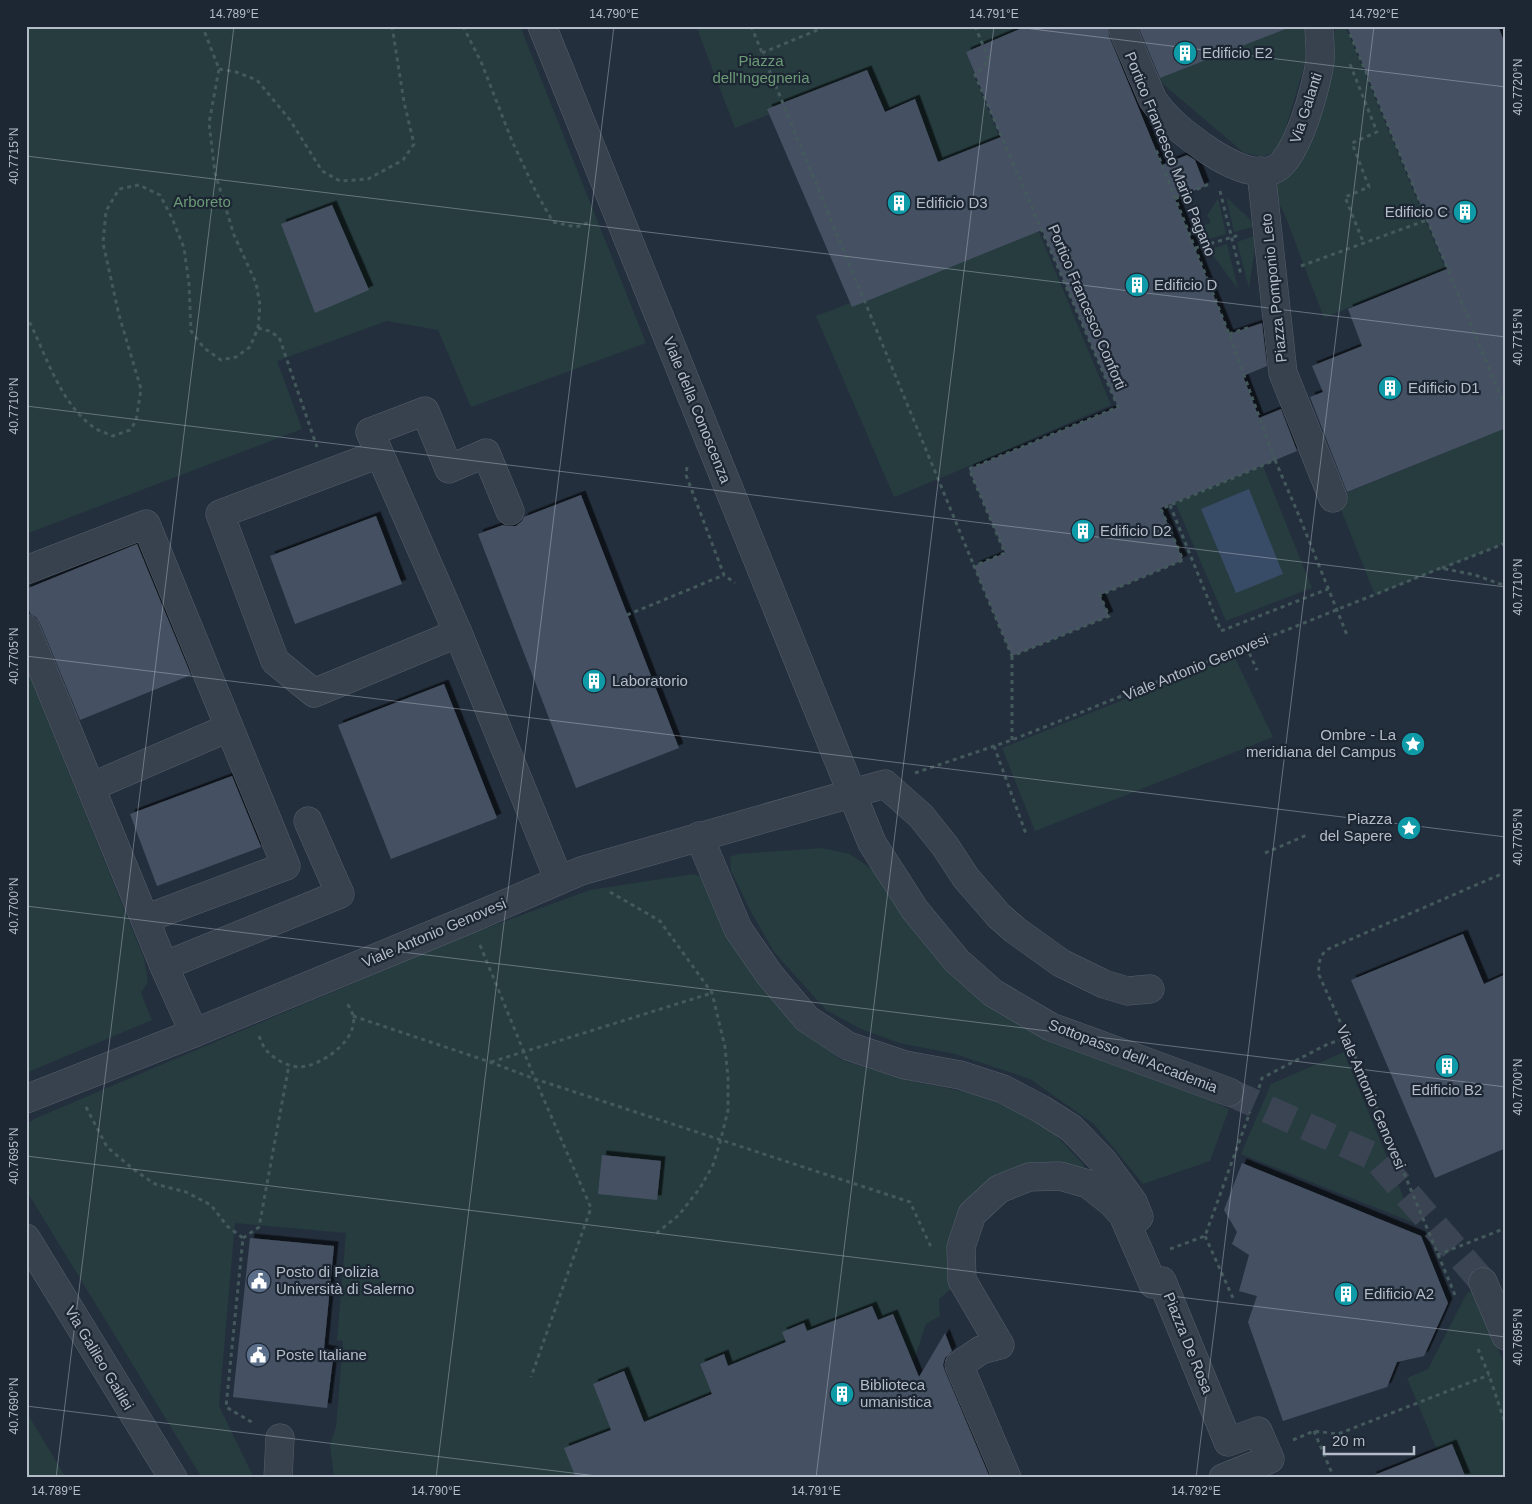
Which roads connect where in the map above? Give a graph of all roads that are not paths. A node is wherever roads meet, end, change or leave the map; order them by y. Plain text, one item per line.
1 (542, 26) edge
2 (1319, 26) edge
3 (1123, 30) dead end
4 (1262, 171) junction
5 (379, 454) junction
6 (1333, 498) dead end
7 (510, 511) dead end
8 (26, 570) edge
9 (26, 629) edge
10 (458, 633) junction
11 (228, 728) junction
12 (91, 787) junction
13 (851, 793) junction
14 (308, 821) dead end
15 (699, 836) junction
16 (570, 876) junction
17 (145, 919) junction
18 (164, 966) junction
19 (1150, 989) dead end
20 (194, 1033) junction
21 (1229, 1092) tunnel mouth
22 (26, 1099) edge
23 (26, 1238) edge
24 (1155, 1255) road end
25 (1483, 1282) tunnel mouth
26 (1506, 1336) edge
27 (280, 1438) road end
28 (172, 1478) edge
29 (278, 1478) edge
30 (1007, 1478) edge
31 (1223, 1478) edge

1 - 13 street, Viale della Conoscenza
2 - 4 street, Via Galanti
3 - 4 street
4 - 6 street, Piazza Pomponio Leto
5 - 7 street
5 - 10 street
5 - 10 street
8 - 11 street
9 - 12 street
10 - 16 street
11 - 12 street
11 - 17 street
12 - 17 street
13 - 15 street, Viale Antonio Genovesi
13 - 19 street, Viale Antonio Genovesi
13 - 21 street, Sottopasso dell'Accademia
14 - 18 street
15 - 16 street, Viale Antonio Genovesi
15 - 24 street
16 - 20 street, Viale Antonio Genovesi
17 - 18 street
18 - 20 street
20 - 22 street, Viale Antonio Genovesi
23 - 28 street, Via Galileo Galilei
25 - 26 street
27 - 29 street
30 - 31 street, Piazza De Rosa

